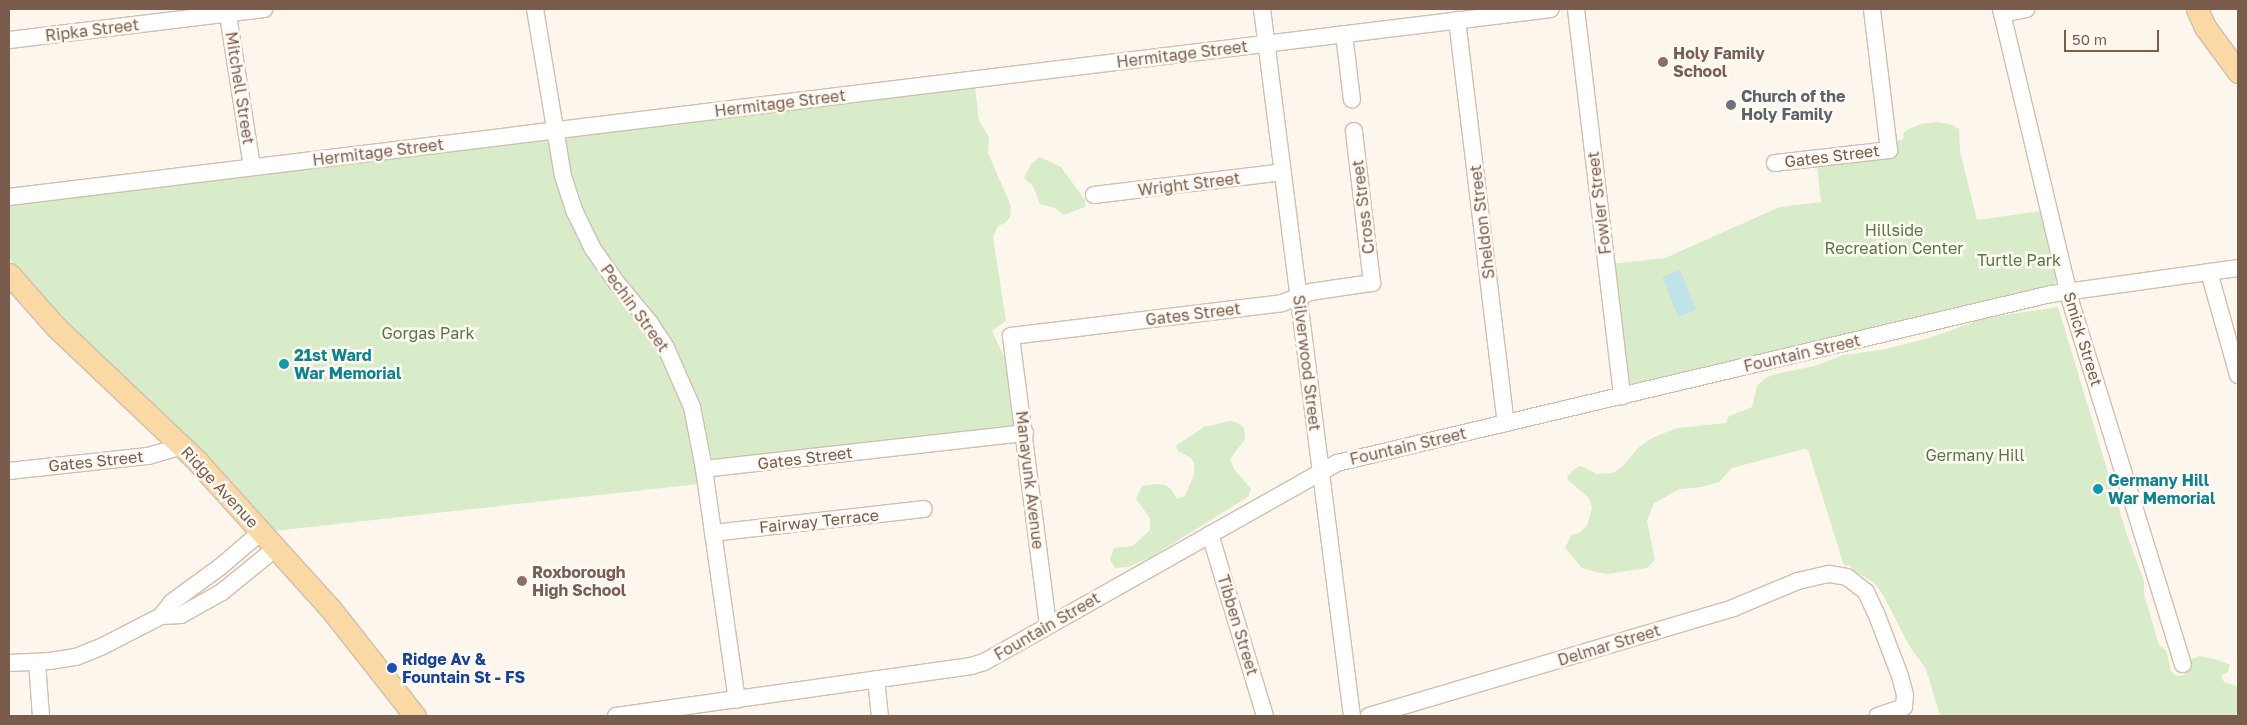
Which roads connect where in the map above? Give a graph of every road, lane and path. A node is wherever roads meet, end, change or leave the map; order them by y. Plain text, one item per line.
1 (264, 9) edge
2 (535, 9) edge
3 (1262, 9) edge
4 (1551, 9) edge
5 (1576, 9) edge
6 (1872, 9) edge
7 (2026, 9) edge
8 (2196, 9) edge
9 (228, 11) edge
10 (2001, 12) edge
11 (1432, 16) edge
12 (1457, 20) junction
13 (1344, 34) junction
14 (9, 40) edge
15 (1266, 44) junction
16 (2238, 72) edge
17 (1352, 100) dead end
18 (555, 130) junction
19 (1354, 131) dead end
20 (1776, 163) dead end
21 (252, 167) junction
22 (1283, 172) junction
23 (1094, 195) dead end
24 (9, 197) edge
25 (2238, 268) edge
26 (2209, 272) junction
27 (9, 274) edge
28 (1372, 283) joint
29 (2068, 292) junction
30 (1298, 296) junction
31 (1011, 336) joint
32 (2238, 375) edge
33 (1622, 396) junction
34 (1506, 423) junction
35 (1025, 433) junction
36 (182, 446) junction
37 (704, 469) junction
38 (9, 471) edge
39 (1320, 471) junction
40 (924, 509) dead end
41 (261, 532) junction
42 (713, 533) junction
43 (1210, 534) junction
44 (276, 548) junction
45 (161, 616) junction
46 (1048, 625) junction
47 (36, 662) junction
48 (9, 663) edge
49 (2184, 664) dead end
50 (876, 679) junction
51 (737, 700) junction
52 (41, 716) edge
53 (416, 716) edge
54 (616, 716) edge
55 (880, 716) edge
56 (1265, 716) edge
57 (1352, 716) edge
58 (1369, 716) edge
59 (1878, 716) edge

1 - 9 street, Ripka Street
2 - 18 street, Pechin Street
3 - 15 street, Silverwood Street
4 - 12 street, Hermitage Street
5 - 33 street, Fowler Street
6 - 20 street, Gates Street
7 - 10 street
8 - 16 main road
9 - 14 street, Ripka Street
9 - 21 street, Mitchell Street
10 - 29 street, Smick Street
11 - 12 street, Hermitage Street
11 - 13 street, Hermitage Street
12 - 34 street, Sheldon Street
13 - 15 street, Hermitage Street
13 - 17 street
15 - 18 street, Hermitage Street
15 - 22 street, Silverwood Street
18 - 21 street, Hermitage Street
18 - 37 street, Pechin Street
19 - 28 street, Cross Street
21 - 24 street, Hermitage Street
22 - 23 street, Wright Street
22 - 30 street, Silverwood Street
25 - 26 street, Fountain Street
26 - 29 street, Fountain Street
26 - 32 street
27 - 36 main road, Ridge Avenue
28 - 30 street, Gates Street
29 - 33 street, Fountain Street
29 - 49 street, Smick Street
30 - 31 street, Gates Street
30 - 39 street, Silverwood Street
31 - 35 street, Manayunk Avenue
33 - 34 street, Fountain Street
34 - 39 street, Fountain Street
35 - 37 street, Gates Street
35 - 46 street, Manayunk Avenue
36 - 38 street, Gates Street
36 - 41 main road, Ridge Avenue
37 - 42 street, Pechin Street
39 - 43 street, Fountain Street
39 - 57 street, Silverwood Street
40 - 42 street, Fairway Terrace
41 - 44 main road, Ridge Avenue
41 - 45 street
42 - 51 street, Pechin Street
43 - 46 street, Fountain Street
43 - 56 street, Tibben Street
44 - 45 street
44 - 53 main road, Ridge Avenue
45 - 47 street
46 - 50 street, Fountain Street
47 - 48 street
47 - 52 street
50 - 51 street, Fountain Street
50 - 55 street
51 - 54 street, Fountain Street
58 - 59 street, Delmar Street

